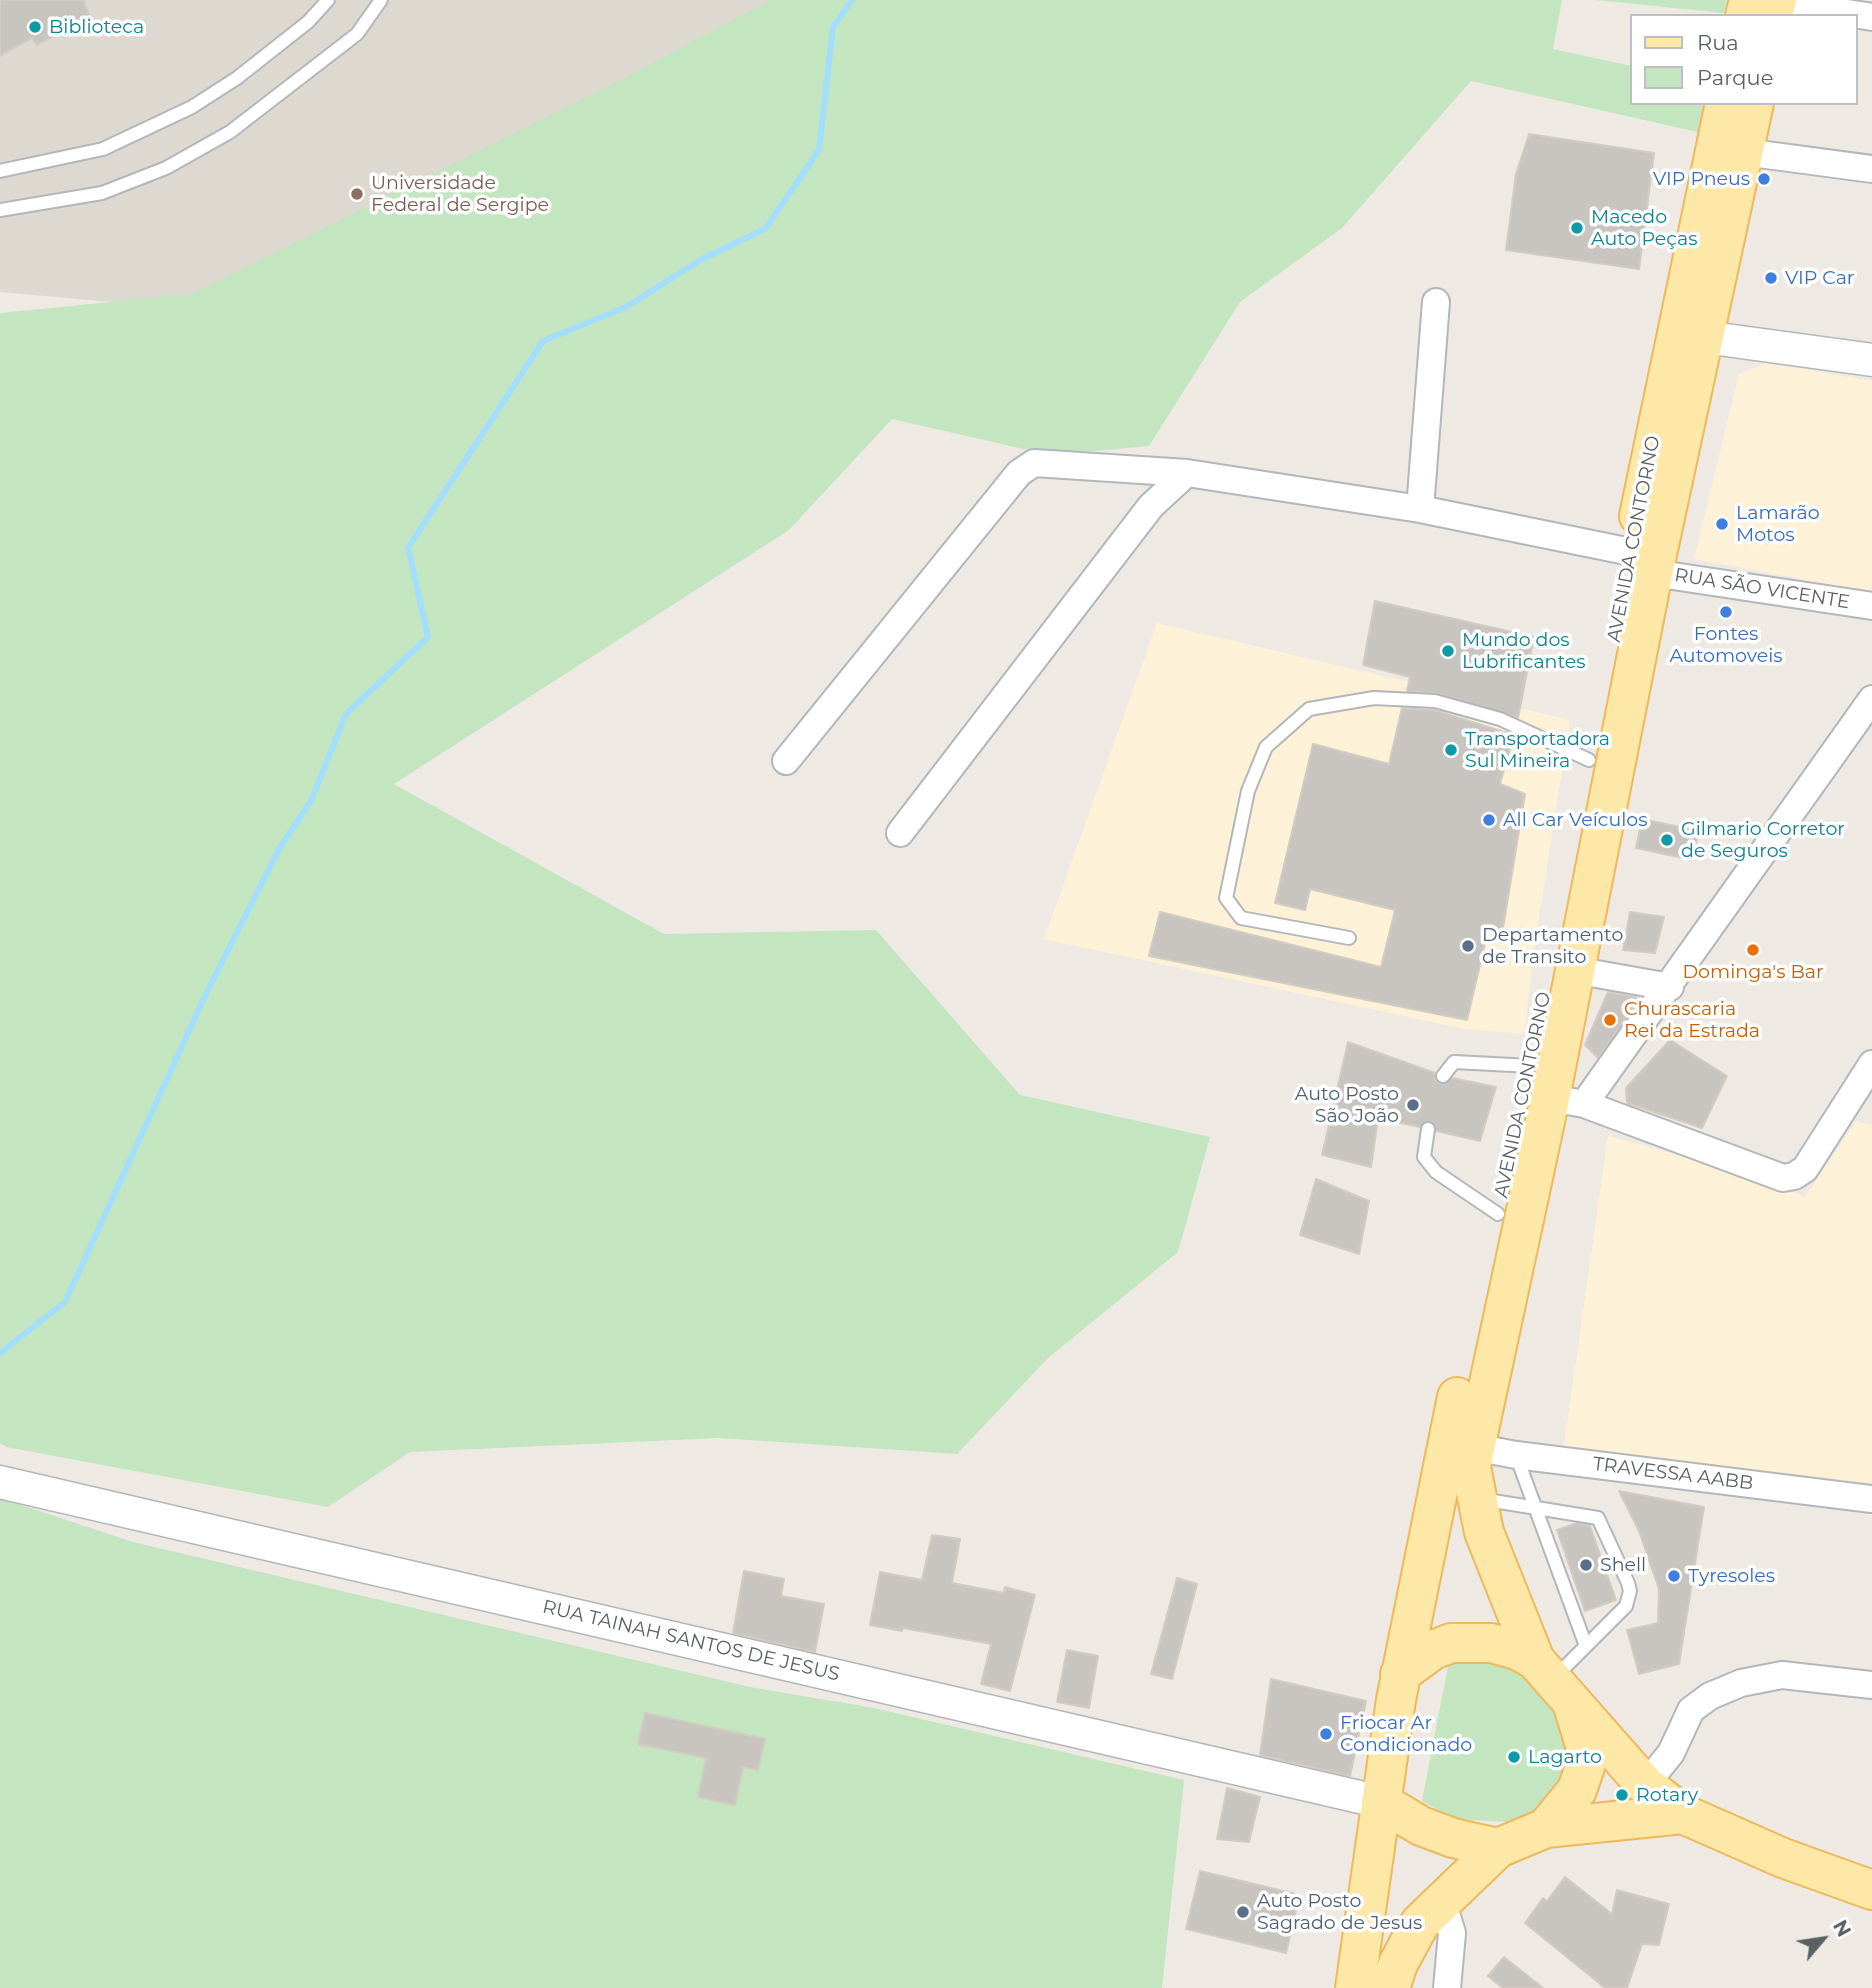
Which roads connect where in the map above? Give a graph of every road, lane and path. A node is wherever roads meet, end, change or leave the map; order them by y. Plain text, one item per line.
1 (328, 0) edge
2 (381, 0) edge
3 (1764, 7) edge
4 (1840, 14) edge
5 (1726, 105) edge
6 (1754, 105) edge
7 (1744, 152) junction
8 (1872, 169) edge
9 (0, 171) edge
10 (0, 210) edge
11 (1436, 302) dead end
12 (1704, 337) junction
13 (1872, 360) edge
14 (1186, 473) junction
15 (1420, 509) junction
16 (1642, 562) junction
17 (1872, 606) edge
18 (1872, 699) edge
19 (1589, 760) junction
20 (786, 761) dead end
21 (900, 833) dead end
22 (1349, 938) dead end
23 (1574, 970) junction
24 (1670, 987) junction
25 (1872, 1064) edge
26 (1531, 1066) junction
27 (1443, 1076) dead end
28 (1567, 1101) junction
29 (1428, 1129) dead end
30 (1498, 1214) junction
31 (1516, 1455) junction
32 (1474, 1471) junction
33 (0, 1482) edge
34 (1872, 1499) edge
35 (1533, 1505) junction
36 (1586, 1646) junction
37 (1400, 1674) junction
38 (1554, 1680) junction
39 (1872, 1685) edge
40 (1645, 1785) junction
41 (1381, 1802) junction
42 (1683, 1814) junction
43 (1546, 1828) junction
44 (1498, 1848) junction
45 (1872, 1890) edge
46 (1442, 1900) junction
47 (1355, 1988) edge
48 (1390, 1988) edge
49 (1447, 1988) edge

1 - 9 lane
2 - 10 lane
3 - 4 street
5 - 16 main road, AVENIDA CONTORNO
6 - 7 main road, AVENIDA CONTORNO
7 - 8 street
7 - 12 main road, AVENIDA CONTORNO
11 - 15 street
12 - 13 street
12 - 16 main road, AVENIDA CONTORNO
14 - 15 street, RUA SÃO VICENTE
14 - 20 street, RUA SÃO VICENTE
14 - 21 street
15 - 16 street, RUA SÃO VICENTE
16 - 17 street, RUA SÃO VICENTE
16 - 19 main road, AVENIDA CONTORNO
16 - 23 main road, AVENIDA CONTORNO
18 - 24 street
19 - 22 lane
19 - 26 main road, AVENIDA CONTORNO
23 - 24 street
23 - 28 main road, AVENIDA CONTORNO
24 - 28 street
25 - 28 street
26 - 27 lane
26 - 30 main road, AVENIDA CONTORNO
28 - 32 main road, AVENIDA CONTORNO
29 - 30 lane
30 - 37 main road, AVENIDA CONTORNO
31 - 32 street, TRAVESSA AABB
31 - 34 street, TRAVESSA AABB
31 - 35 lane
32 - 35 lane
32 - 38 main road
33 - 41 street, RUA TAINAH SANTOS DE JESUS
35 - 36 lane
35 - 36 lane
36 - 38 lane
37 - 38 main road
37 - 41 main road
38 - 40 main road
38 - 43 main road
39 - 40 street
40 - 42 main road
41 - 44 main road
41 - 47 main road
42 - 43 main road
42 - 45 main road
43 - 44 main road
44 - 46 main road
46 - 48 main road
46 - 49 street

